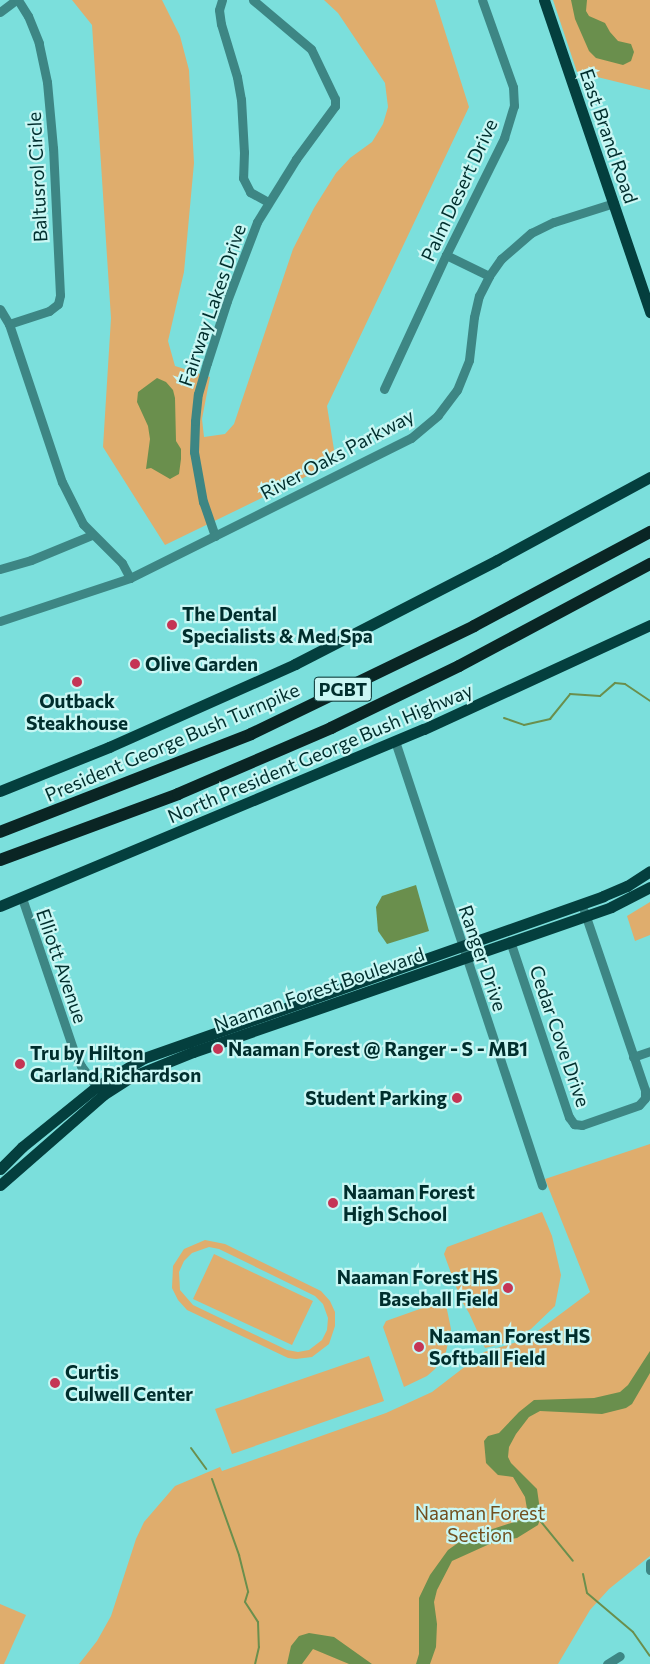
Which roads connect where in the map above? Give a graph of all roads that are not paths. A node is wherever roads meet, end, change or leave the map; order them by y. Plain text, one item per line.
1 (17, 0) edge
2 (222, 0) edge
3 (253, 0) edge
4 (482, 0) edge
5 (544, 0) edge
6 (0, 12) edge
7 (268, 202) junction
8 (614, 203) junction
9 (446, 255) junction
10 (489, 276) junction
11 (0, 308) edge
12 (650, 312) edge
13 (9, 324) junction
14 (384, 388) dead end
15 (650, 479) edge
16 (650, 532) edge
17 (92, 535) junction
18 (214, 536) junction
19 (650, 564) edge
20 (0, 569) edge
21 (130, 578) junction
22 (0, 621) edge
23 (649, 625) edge
24 (395, 741) junction
25 (1, 787) edge
26 (0, 823) edge
27 (24, 823) junction
28 (0, 832) edge
29 (0, 860) edge
30 (650, 871) edge
31 (650, 887) edge
32 (22, 898) junction
33 (581, 904) junction
34 (0, 906) edge
35 (585, 916) junction
36 (510, 941) junction
37 (464, 951) junction
38 (650, 1051) edge
39 (633, 1057) junction
40 (100, 1091) junction
41 (22, 1147) junction
42 (0, 1169) edge
43 (17, 1170) junction
44 (0, 1185) edge
45 (542, 1185) dead end
46 (620, 1656) dead end
47 (607, 1664) edge

1 - 6 street
1 - 13 street, Baltusrol Circle
2 - 7 street
3 - 7 street, Fairway Lakes Drive
4 - 9 street, Palm Desert Drive
5 - 8 main road, East Brand Road
7 - 18 street, Fairway Lakes Drive
8 - 10 street, River Oaks Parkway
8 - 12 main road, East Brand Road
9 - 10 street
9 - 14 street, Palm Desert Drive
10 - 18 street, River Oaks Parkway
11 - 13 street
13 - 17 street
15 - 25 main road
16 - 27 highway, President George Bush Turnpike / PGBT
17 - 20 street
17 - 21 street
18 - 21 street, River Oaks Parkway
19 - 29 highway, PGBT
21 - 22 street, River Oaks Parkway
23 - 24 main road, North President George Bush Highway
24 - 32 main road, North President George Bush Highway
24 - 37 street, Ranger Drive
26 - 27 highway
27 - 28 highway, President George Bush Turnpike / PGBT
30 - 33 main road, Naaman Forest Boulevard
31 - 35 main road, Naaman Forest Boulevard
32 - 34 main road, North President George Bush Highway
32 - 40 street, Elliott Avenue
33 - 35 street
33 - 37 main road, Naaman Forest Boulevard
35 - 36 main road, Naaman Forest Boulevard
35 - 39 street
36 - 37 main road, Naaman Forest Boulevard
36 - 39 street, Cedar Cove Drive
37 - 40 main road, Naaman Forest Boulevard
37 - 45 street, Ranger Drive
38 - 39 street
40 - 41 main road, Naaman Forest Boulevard
40 - 43 main road, Naaman Forest Boulevard
41 - 42 main road, Naaman Forest Boulevard
41 - 43 main road
43 - 44 main road, Naaman Forest Boulevard
46 - 47 street

